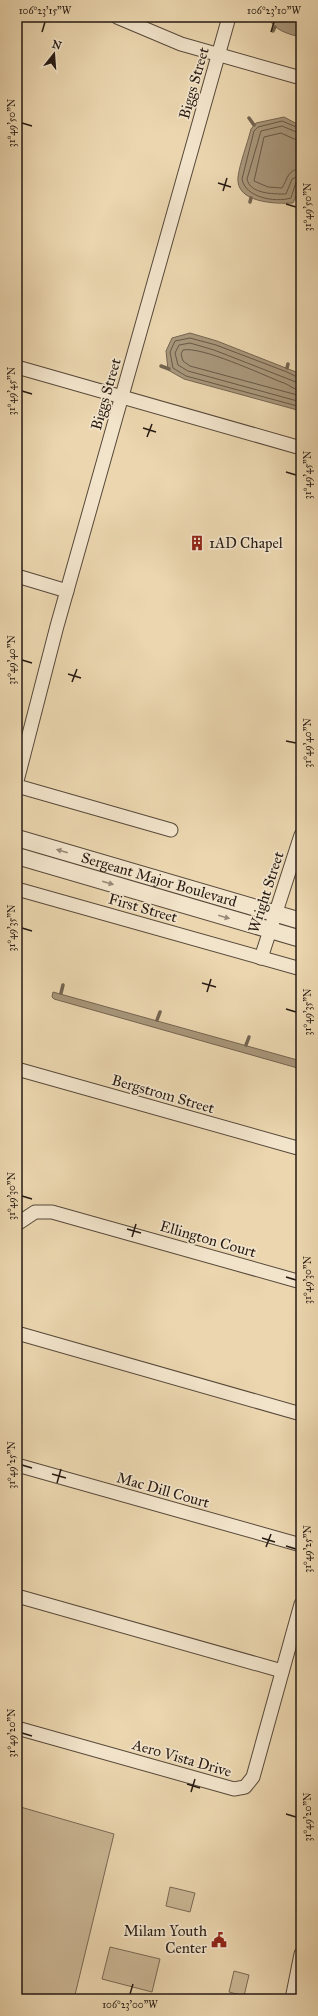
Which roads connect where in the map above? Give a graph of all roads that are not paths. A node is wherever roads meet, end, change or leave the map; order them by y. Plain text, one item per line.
1 (117, 17) edge
2 (229, 17) edge
3 (218, 55) junction
4 (301, 78) edge
5 (17, 367) edge
6 (122, 397) junction
7 (301, 448) edge
8 (17, 576) edge
9 (67, 591) junction
10 (17, 781) edge
11 (17, 786) edge
12 (171, 830) dead end
13 (301, 835) edge
14 (17, 838) edge
15 (17, 856) edge
16 (297, 865) edge
17 (17, 889) edge
18 (276, 914) junction
19 (301, 921) edge
20 (270, 931) junction
21 (301, 939) edge
22 (261, 958) junction
23 (301, 969) edge
24 (17, 1069) edge
25 (301, 1149) edge
26 (17, 1224) edge
27 (301, 1282) edge
28 (17, 1333) edge
29 (301, 1414) edge
30 (17, 1465) edge
31 (301, 1545) edge
32 (17, 1596) edge
33 (301, 1604) edge
34 (282, 1671) junction
35 (17, 1728) edge
36 (301, 1954) edge
37 (292, 1999) edge

1 - 3 street
2 - 3 street, Biggs Street
3 - 4 street
3 - 6 street, Biggs Street
5 - 6 street
6 - 7 street
6 - 9 street, Biggs Street
8 - 9 street
9 - 10 street, Biggs Street
11 - 12 street
13 - 16 street, Wright Street
18 -> 14 street, Sergeant Major Boulevard
15 -> 20 street, Sergeant Major Boulevard
16 - 18 street, Wright Street
17 - 22 street, First Street
18 - 19 street, Sergeant Major Boulevard
18 - 20 street, Wright Street
20 - 21 street, Sergeant Major Boulevard
20 - 22 street, Wright Street
22 - 23 street, First Street
24 - 25 street, Bergstrom Street
26 - 27 street, Ellington Court
28 - 29 street
30 - 31 street, Mac Dill Court
32 - 34 street
33 - 34 street, Aero Vista Drive
34 - 35 street, Aero Vista Drive
36 - 37 street

